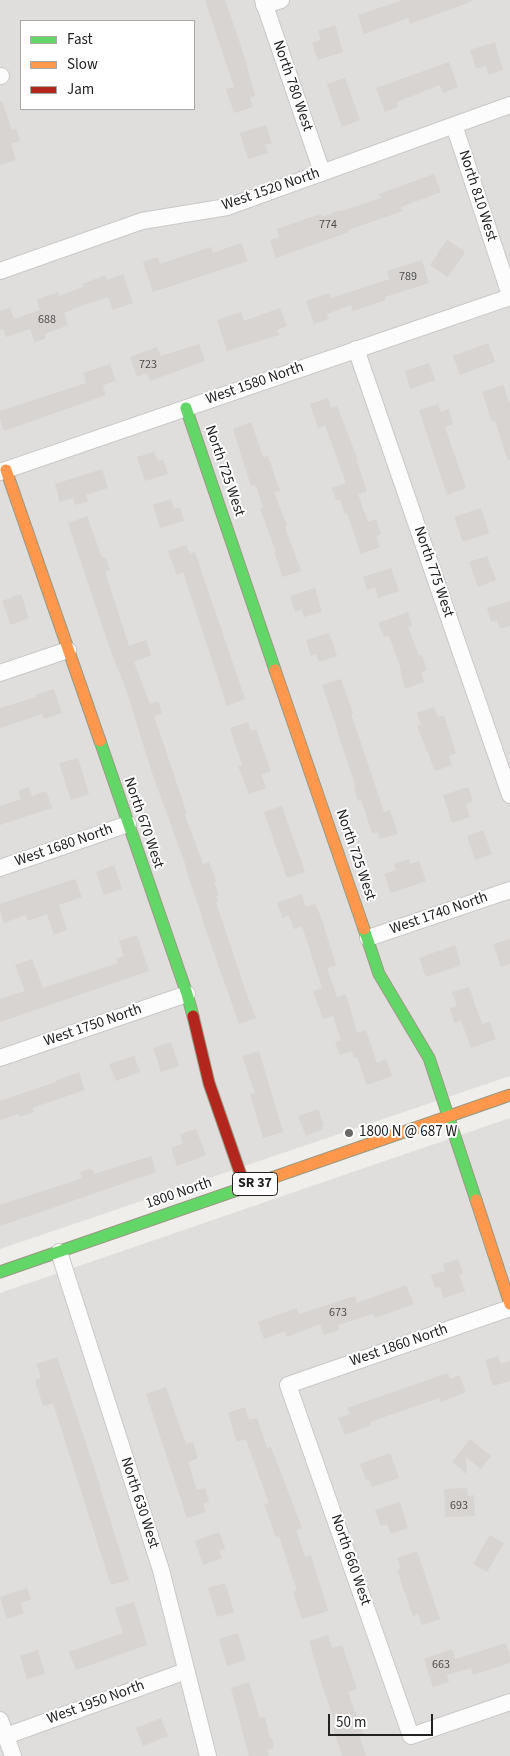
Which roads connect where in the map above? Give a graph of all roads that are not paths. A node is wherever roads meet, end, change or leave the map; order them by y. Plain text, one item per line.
1 (280, 0) edge
2 (264, 3) edge
3 (510, 105) edge
4 (454, 125) junction
5 (322, 172) junction
6 (0, 271) edge
7 (510, 296) edge
8 (356, 349) junction
9 (186, 408) junction
10 (3, 471) edge
11 (68, 650) junction
12 (0, 673) edge
13 (510, 795) edge
14 (128, 824) junction
15 (0, 868) edge
16 (510, 890) edge
17 (368, 938) junction
18 (187, 994) junction
19 (0, 1058) edge
20 (510, 1095) edge
21 (448, 1116) junction
22 (245, 1187) junction
23 (59, 1252) junction
24 (0, 1272) edge
25 (510, 1306) edge
26 (288, 1385) joint
27 (186, 1671) junction
28 (510, 1702) edge
29 (0, 1720) edge
30 (6, 1736) junction
31 (13, 1756) edge
32 (208, 1756) edge

1 - 2 street
2 - 5 street, North 780 West
3 - 4 street, West 1520 North
4 - 5 street, West 1520 North
4 - 7 street, North 810 West
5 - 6 street, West 1520 North
7 - 8 street, West 1580 North
8 - 9 street, West 1580 North
8 - 13 street, North 775 West
9 - 10 street, West 1580 North
9 - 17 street, North 725 West
10 - 11 street, North 670 West
11 - 12 street
11 - 14 street, North 670 West
14 - 15 street, West 1680 North
14 - 18 street, North 670 West
16 - 17 street, West 1740 North
17 - 21 street, North 725 West
18 - 19 street, West 1750 North
18 - 22 street, North 670 West
20 - 21 street, 1800 North / SR 37
21 - 22 street, 1800 North / SR 37
21 - 25 street, North 725 West
22 - 23 street, 1800 North / SR 37
23 - 24 street, 1800 North / SR 37
23 - 27 street, North 630 West
25 - 26 street, West 1860 North
26 - 28 street, North 660 West
27 - 30 street, West 1950 North
27 - 32 street, North 630 West
29 - 30 street
30 - 31 street

